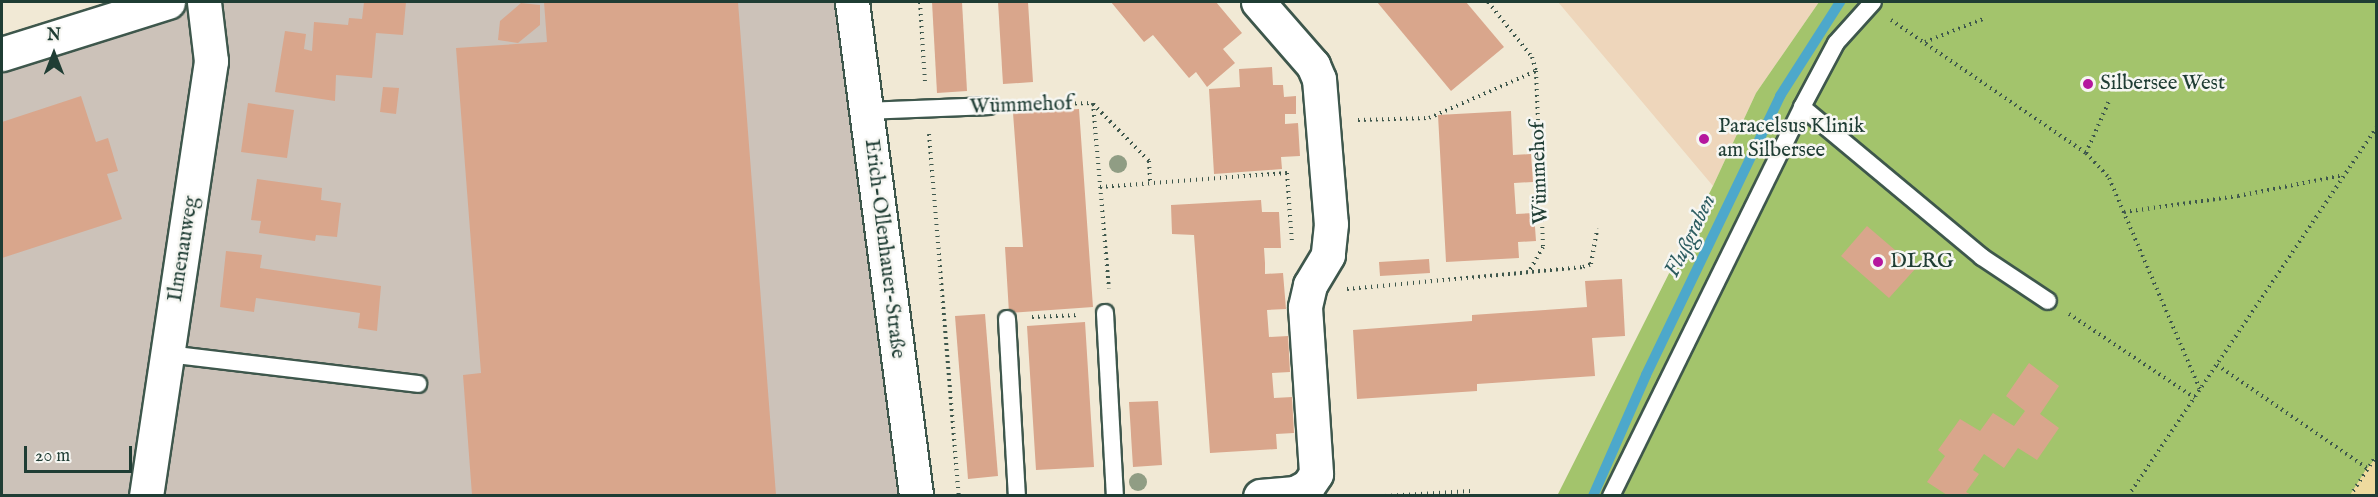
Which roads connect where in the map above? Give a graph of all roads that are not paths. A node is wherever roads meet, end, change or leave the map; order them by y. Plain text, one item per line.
1 (168, 2) edge
2 (204, 2) edge
3 (852, 2) edge
4 (1258, 2) edge
5 (1871, 3) edge
6 (2, 54) edge
7 (989, 106) road end
8 (1802, 107) junction
9 (866, 111) junction
10 (2048, 301) road end
11 (1105, 313) road end
12 (1007, 319) road end
13 (167, 354) junction
14 (418, 384) dead end
15 (146, 495) edge
16 (916, 495) edge
17 (1017, 495) edge
18 (1115, 495) edge
19 (1260, 495) edge
20 (1611, 495) edge

1 - 6 street
2 - 13 street, Ilmenauweg
3 - 9 street, Erich-Ollenhauer-Straße
4 - 19 street
5 - 8 lane
7 - 9 lane, Wümmehof
8 - 10 lane
8 - 20 lane
9 - 16 street, Erich-Ollenhauer-Straße
11 - 18 lane
12 - 17 lane
13 - 14 lane
13 - 15 street, Ilmenauweg

